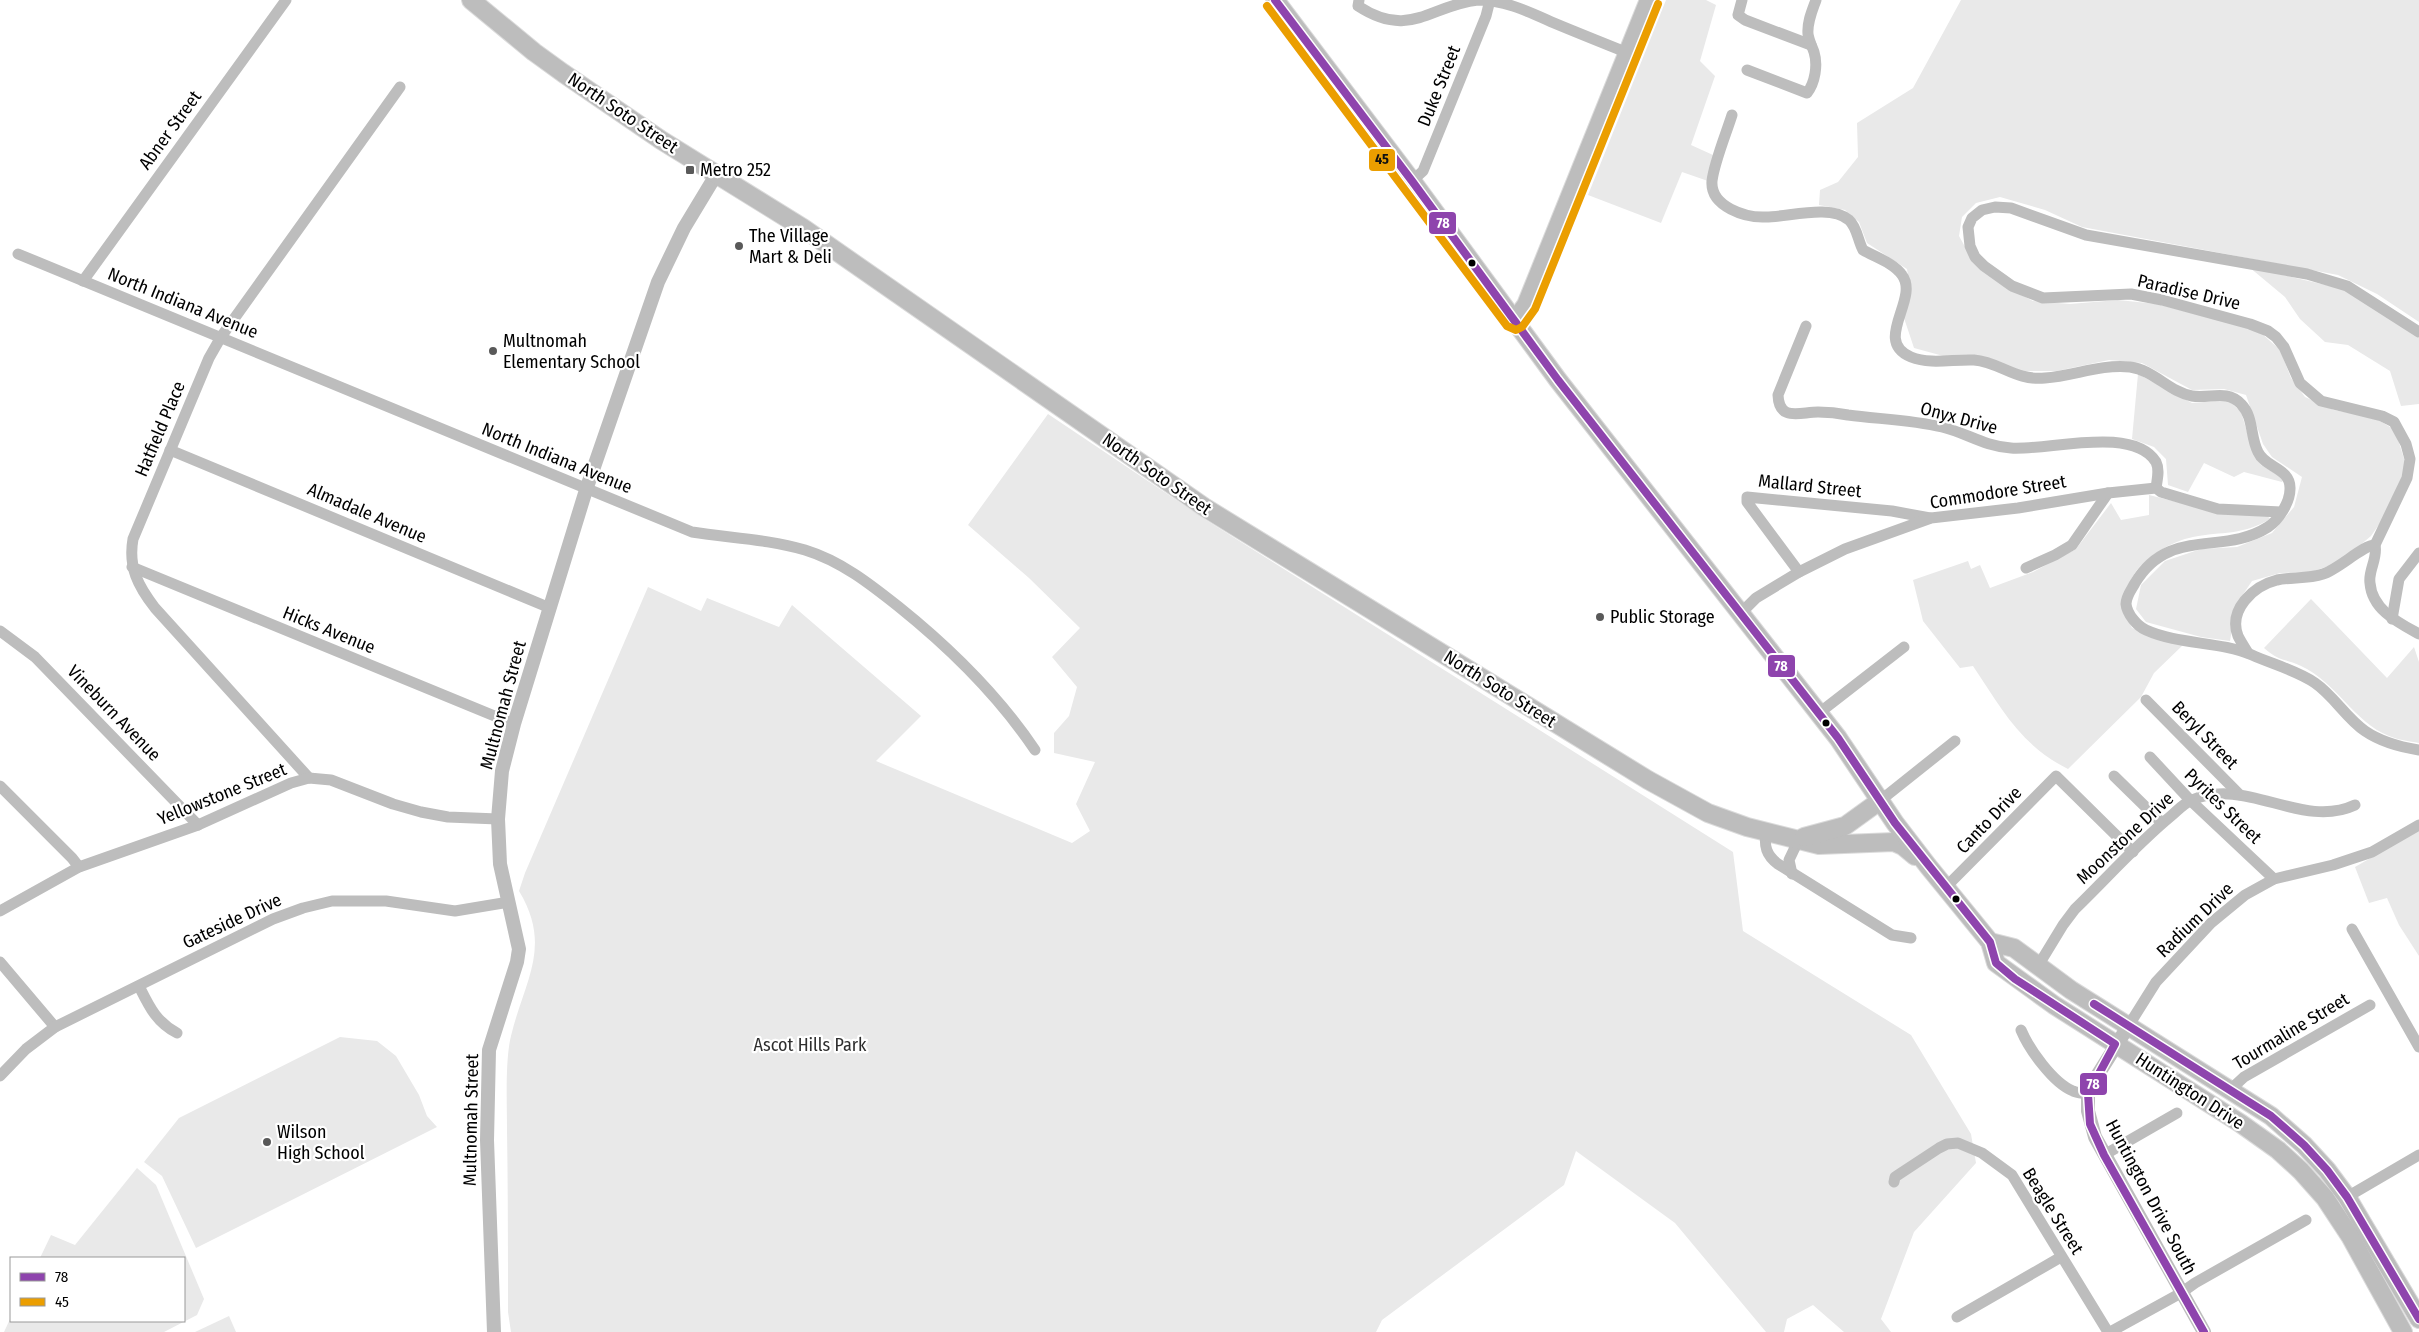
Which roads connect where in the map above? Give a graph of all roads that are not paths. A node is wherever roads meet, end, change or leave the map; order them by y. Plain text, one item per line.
1 (286, 0) edge
2 (471, 0) edge
3 (1275, 0) edge
4 (1490, 0) edge
5 (1649, 0) edge
6 (1742, 0) edge
7 (1816, 0) edge
8 (1358, 3) edge
9 (1811, 45) junction
10 (1628, 53) junction
11 (1747, 70) dead end
12 (400, 87) dead end
13 (1732, 115) dead end
14 (716, 175) junction
15 (1412, 181) junction
16 (18, 254) dead end
17 (84, 281) junction
18 (1515, 320) junction
19 (1806, 326) dead end
20 (2419, 332) edge
21 (221, 337) junction
22 (170, 450) junction
23 (2156, 488) junction
24 (586, 490) junction
25 (2108, 492) junction
26 (2281, 512) junction
27 (1931, 518) junction
28 (2375, 545) junction
29 (2419, 553) edge
30 (132, 567) junction
31 (2026, 568) dead end
32 (1800, 572) junction
33 (550, 608) junction
34 (1740, 614) junction
35 (2392, 619) junction
36 (0, 631) edge
37 (2419, 634) edge
38 (1904, 647) dead end
39 (2248, 653) junction
40 (2146, 700) dead end
41 (1819, 713) junction
42 (514, 724) junction
43 (1955, 742) dead end
44 (1035, 750) dead end
45 (2419, 750) edge
46 (2150, 757) dead end
47 (2114, 776) dead end
48 (309, 778) junction
49 (0, 786) edge
50 (2240, 795) junction
51 (1881, 800) junction
52 (2190, 800) junction
53 (2355, 805) dead end
54 (498, 819) junction
55 (2162, 823) junction
56 (198, 825) junction
57 (2419, 825) edge
58 (1766, 832) junction
59 (1799, 839) junction
60 (2133, 852) junction
61 (1928, 866) junction
62 (79, 867) junction
63 (1792, 874) junction
64 (2274, 879) junction
65 (1945, 888) junction
66 (510, 902) junction
67 (0, 911) edge
68 (2352, 929) dead end
69 (1911, 938) dead end
70 (1990, 942) junction
71 (0, 962) edge
72 (2038, 966) junction
73 (139, 986) junction
74 (2370, 1005) dead end
75 (2129, 1025) junction
76 (55, 1027) junction
77 (2021, 1030) dead end
78 (177, 1033) dead end
79 (2115, 1044) junction
80 (2419, 1047) edge
81 (0, 1076) edge
82 (2230, 1090) junction
83 (2088, 1094) junction
84 (2177, 1113) dead end
85 (2419, 1155) edge
86 (2104, 1156) junction
87 (1894, 1182) dead end
88 (2347, 1197) junction
89 (2306, 1220) dead end
90 (2061, 1257) junction
91 (2181, 1293) junction
92 (1957, 1317) dead end
93 (2419, 1319) edge
94 (494, 1332) edge
95 (2109, 1332) edge
96 (2204, 1332) edge
97 (2403, 1332) edge

1 - 17 street, Abner Street
2 - 14 main road, North Soto Street
3 - 15 main road
4 - 8 street
4 - 10 street
4 - 15 street, Duke Street
5 - 10 main road
6 - 9 street
7 - 9 street
9 - 11 street
10 - 18 main road
12 - 21 street, Hatfield Place
13 - 26 street
14 - 24 street, Multnomah Street
14 - 58 main road, North Soto Street
15 - 18 main road
16 - 17 street, North Indiana Avenue
17 - 21 street, North Indiana Avenue
18 - 34 main road
19 - 23 street, Onyx Drive
20 - 28 street, Paradise Drive
21 - 22 street, Hatfield Place
21 - 24 street, North Indiana Avenue
22 - 30 street, Hatfield Place
22 - 33 street, Almadale Avenue
23 - 25 street, Commodore Street
23 - 26 street, Commodore Street
24 - 33 street, Multnomah Street
24 - 44 street, North Indiana Avenue
25 - 27 street, Commodore Street
25 - 31 street
26 - 39 street
27 - 32 street, Commodore Street
27 - 32 street, Mallard Street
28 - 35 street, Paradise Drive
28 - 39 street
29 - 35 street
30 - 42 street, Hicks Avenue
30 - 48 street, Hatfield Place
32 - 34 street, Commodore Street
33 - 42 street, Multnomah Street
34 - 41 main road
35 - 37 street, Paradise Drive
36 - 56 street, Vineburn Avenue
38 - 41 street
39 - 45 street
40 - 50 street, Beryl Street
41 - 51 main road
42 - 54 street, Multnomah Street
43 - 51 street
46 - 52 street, Pyrites Street
47 - 55 street
48 - 54 street, Yellowstone Street
48 - 56 street, Yellowstone Street
49 - 62 street
50 - 52 street, Moonstone Drive
50 - 53 street, Moonstone Drive
51 - 59 main road, North Soto Street
51 - 61 main road
52 - 55 street, Moonstone Drive
52 - 64 street, Pyrites Street
54 - 66 street, Multnomah Street
55 - 60 street, Moonstone Drive
56 - 62 street, Yellowstone Street
57 - 64 street, Radium Drive
58 - 59 main road, North Soto Street
58 - 63 street
59 - 61 main road
59 - 63 street
60 - 65 street, Canto Drive
60 - 72 street, Moonstone Drive
61 - 65 main road
62 - 67 street, Yellowstone Street
63 - 69 street
64 - 75 street, Radium Drive
65 - 70 main road
66 - 73 street, Gateside Drive
66 - 94 street, Multnomah Street
68 - 80 street
70 - 72 main road, Huntington Drive
70 - 79 main road, Huntington Drive
71 - 76 street
72 - 75 main road, Huntington Drive
73 - 76 street, Gateside Drive
73 - 78 street
74 - 82 street, Tourmaline Street
75 - 79 street
75 - 82 main road, Huntington Drive
76 - 81 street, Gateside Drive
77 - 83 street
79 - 83 street
79 - 97 main road, Huntington Drive
82 - 88 main road, Huntington Drive
83 - 86 street, Huntington Drive South
84 - 86 street
85 - 88 street
86 - 91 street, Huntington Drive South
87 - 90 street, Beagle Street
88 - 93 main road, Huntington Drive
89 - 91 street
90 - 92 street
90 - 95 street, Beagle Street
91 - 95 street
91 - 96 street, Huntington Drive South

